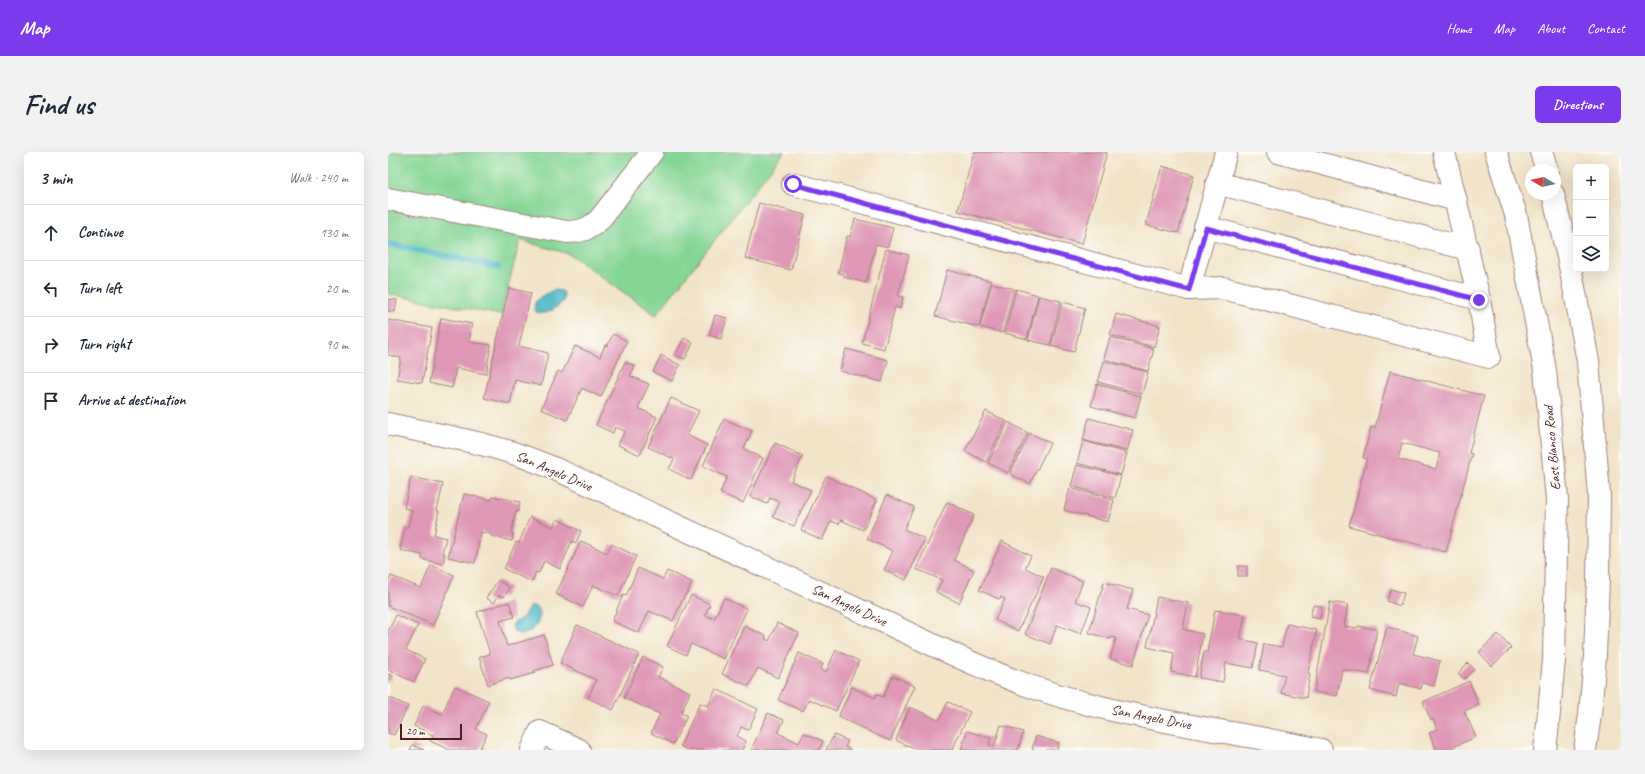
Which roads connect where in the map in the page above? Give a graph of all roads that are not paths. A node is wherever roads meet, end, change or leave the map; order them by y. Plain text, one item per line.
1 (652, 152) edge
2 (1226, 152) edge
3 (1278, 152) edge
4 (1444, 152) edge
5 (1496, 152) edge
6 (1541, 152) edge
7 (1545, 164) edge
8 (1217, 183) junction
9 (793, 184) dead end
10 (388, 199) edge
11 (1456, 200) junction
12 (1554, 200) edge
13 (1206, 228) junction
14 (1468, 249) junction
15 (1189, 290) junction
16 (1479, 300) junction
17 (388, 424) edge
18 (532, 750) edge
19 (579, 750) edge
20 (1321, 750) edge
21 (1545, 750) edge
22 (1584, 750) edge

1 - 10 main road
2 - 8 main road
3 - 11 main road
4 - 11 main road
5 - 21 main road, East Blanco Road
6 - 7 main road
8 - 13 main road
8 - 14 main road
9 - 15 main road
11 - 14 main road
12 - 22 main road
13 - 15 main road
13 - 16 main road
14 - 16 main road
15 - 16 main road
17 - 20 main road, San Angelo Drive
18 - 19 main road

